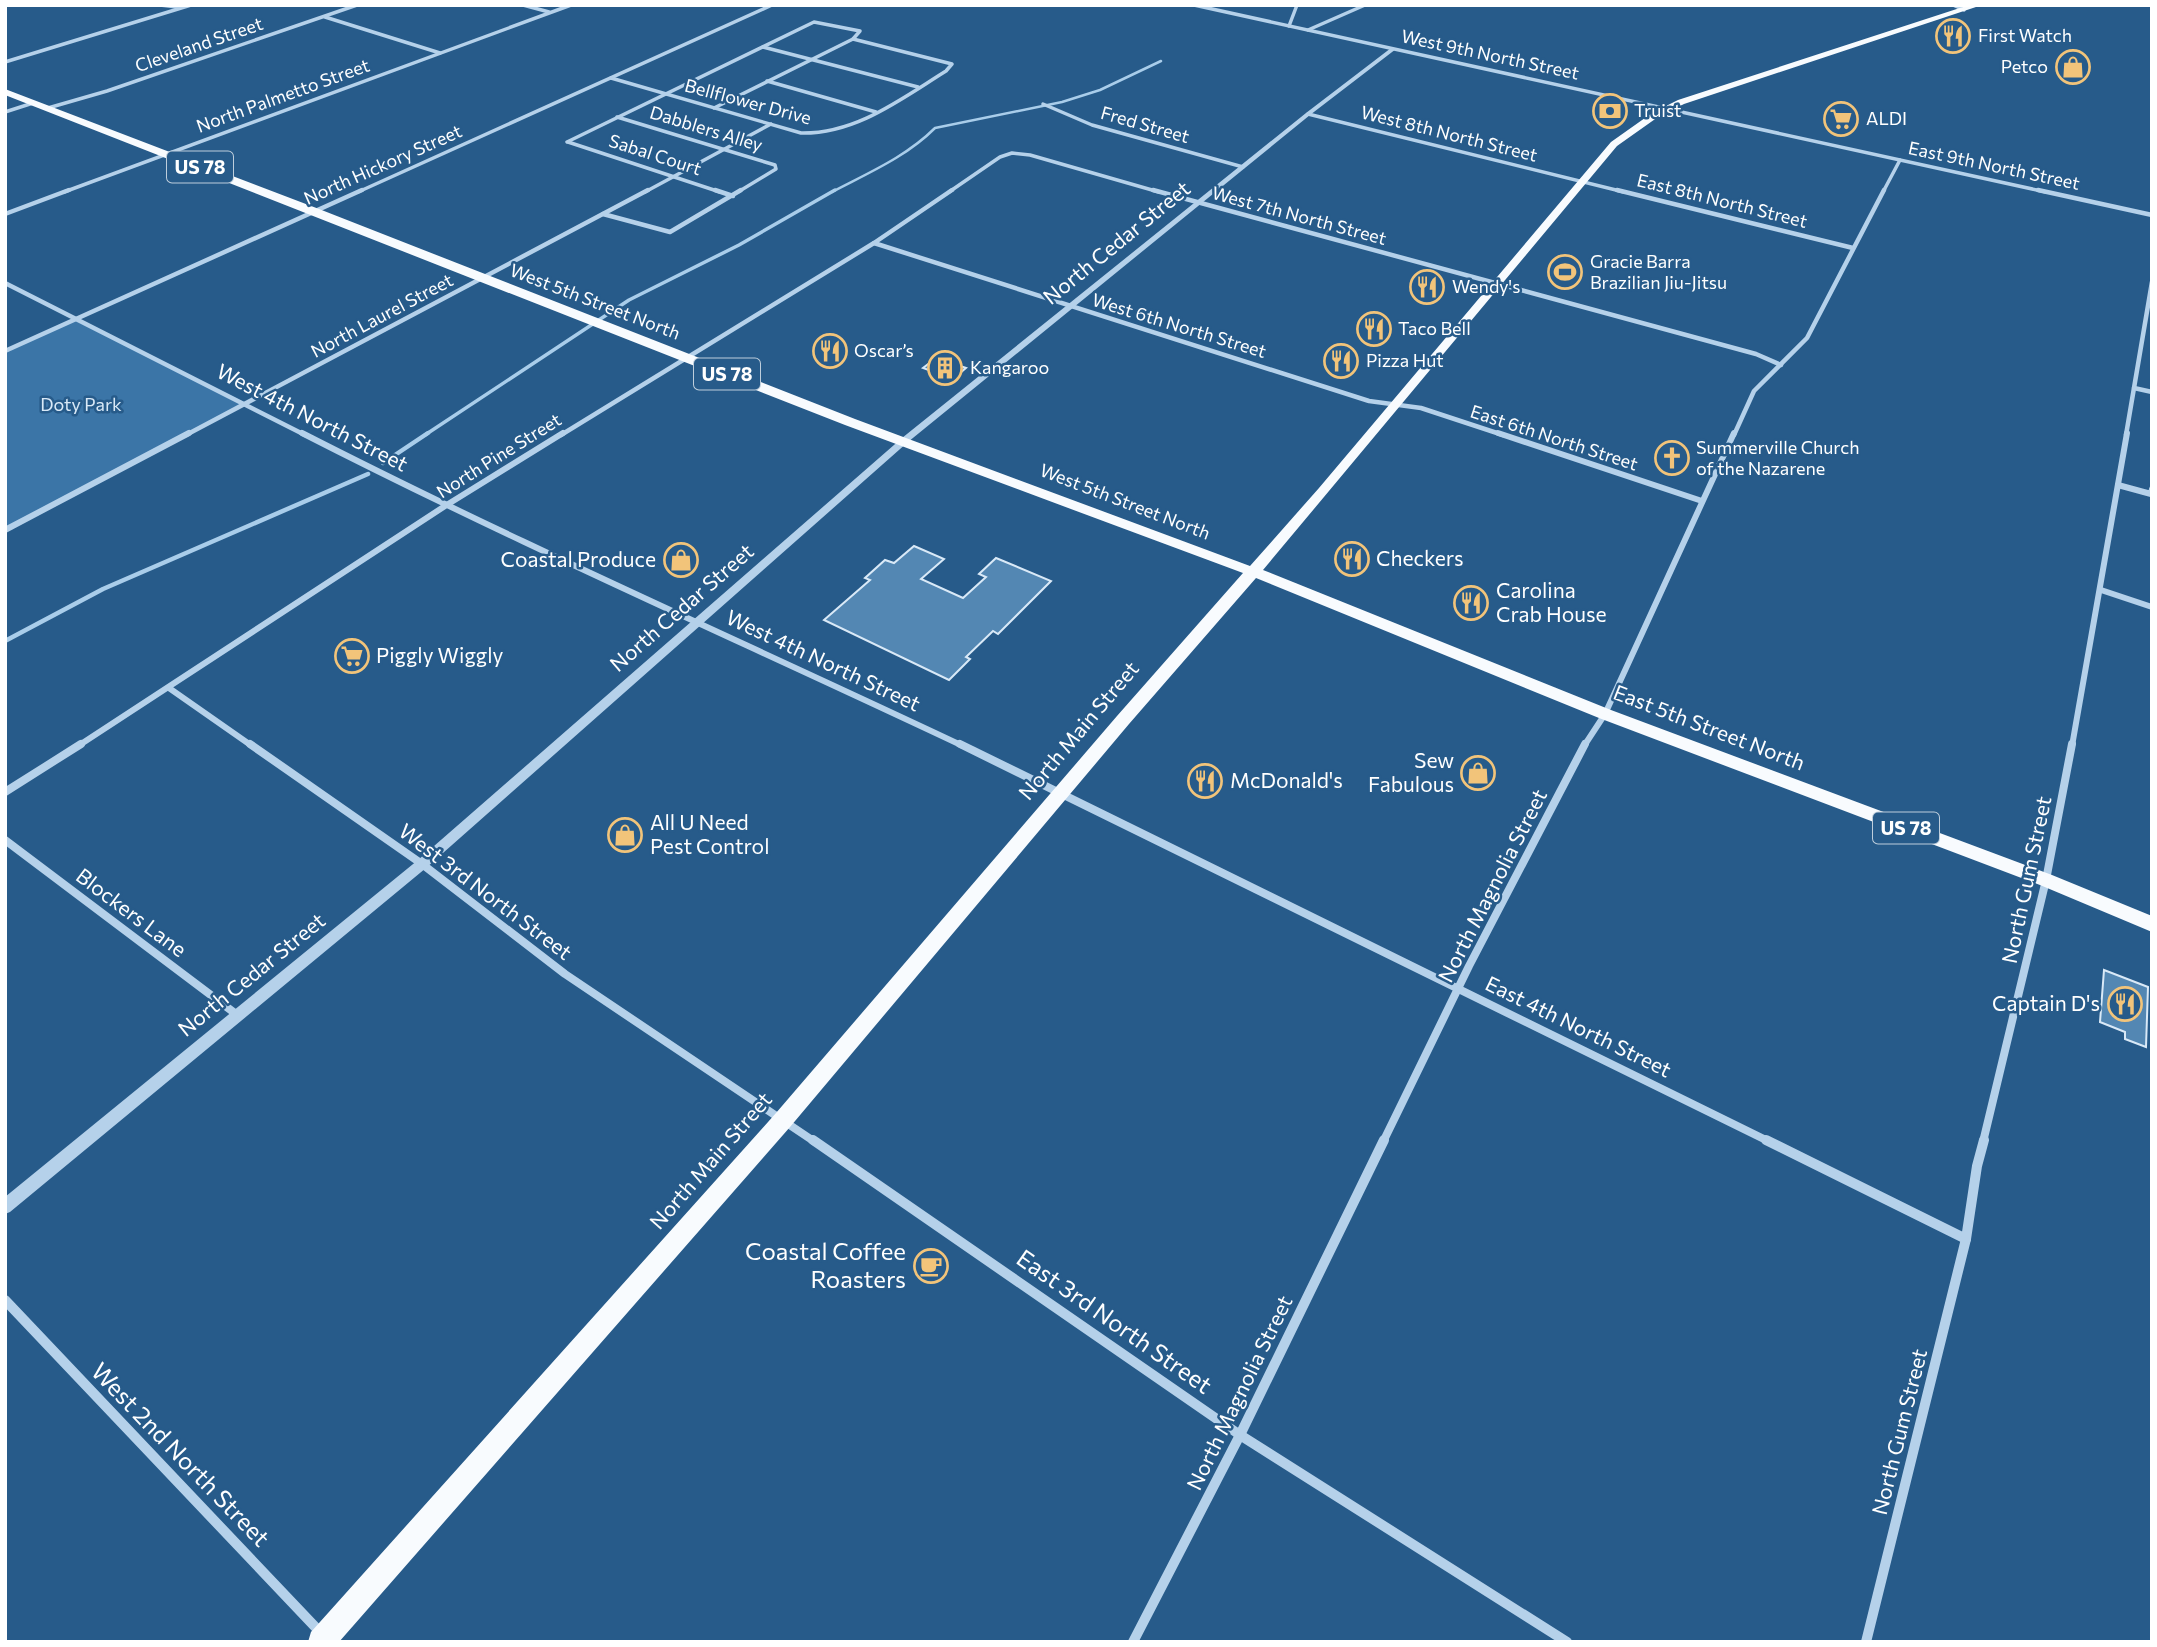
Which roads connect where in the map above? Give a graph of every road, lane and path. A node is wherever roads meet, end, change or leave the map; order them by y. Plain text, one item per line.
1 (160, 5) edge
2 (191, 5) edge
3 (357, 5) edge
4 (523, 5) edge
5 (571, 5) edge
6 (772, 5) edge
7 (1194, 5) edge
8 (1213, 5) edge
9 (1297, 5) edge
10 (1365, 5) edge
11 (1953, 5) edge
12 (1978, 5) edge
13 (182, 8) junction
14 (1203, 8) junction
15 (1964, 10) junction
16 (550, 13) junction
17 (1231, 14) junction
18 (325, 17) junction
19 (1289, 26) junction
20 (1308, 30) junction
21 (853, 39) junction
22 (762, 47) junction
23 (1394, 49) junction
24 (440, 53) junction
25 (811, 59) junction
26 (5, 62) edge
27 (610, 77) junction
28 (767, 81) junction
29 (918, 88) junction
30 (5, 92) edge
31 (664, 94) junction
32 (33, 103) junction
33 (1043, 104) dead end
34 (48, 108) junction
35 (714, 108) junction
36 (1666, 108) junction
37 (5, 112) edge
38 (876, 112) junction
39 (1308, 114) junction
40 (617, 117) junction
41 (771, 124) junction
42 (720, 149) junction
43 (164, 153) junction
44 (1012, 153) joint
45 (1900, 160) junction
46 (1243, 167) junction
47 (672, 176) junction
48 (1583, 180) junction
49 (733, 196) junction
50 (1198, 204) junction
51 (315, 211) junction
52 (5, 214) edge
53 (603, 214) junction
54 (2152, 215) edge
55 (874, 243) junction
56 (1853, 248) junction
57 (483, 279) junction
58 (2152, 282) edge
59 (5, 283) edge
60 (1499, 283) junction
61 (1072, 307) junction
62 (76, 319) junction
63 (5, 351) edge
64 (684, 358) junction
65 (1781, 365) junction
66 (2134, 388) junction
67 (2152, 392) edge
68 (246, 403) junction
69 (1397, 404) junction
70 (905, 440) junction
71 (2118, 485) junction
72 (2152, 489) edge
73 (1702, 501) junction
74 (445, 506) junction
75 (5, 530) edge
76 (1251, 571) junction
77 (2101, 590) junction
78 (2152, 607) edge
79 (699, 621) junction
80 (169, 688) junction
81 (1605, 714) junction
82 (5, 792) edge
83 (1061, 792) junction
84 (5, 840) edge
85 (422, 864) junction
86 (2046, 880) junction
87 (2152, 924) edge
88 (1460, 987) junction
89 (236, 1014) junction
90 (783, 1120) junction
91 (5, 1207) edge
92 (1966, 1239) junction
93 (5, 1300) edge
94 (1240, 1435) junction
95 (325, 1640) edge
96 (1133, 1642) edge
97 (1567, 1642) edge
98 (1866, 1642) edge

1 - 13 street
2 - 13 street
3 - 18 street, Cleveland Street
4 - 16 street
5 - 16 street, North Palmetto Street
6 - 27 street, North Hickory Street
7 - 14 street, West 9th North Street
8 - 14 street
8 - 17 street, West 9th North Street
9 - 19 street
10 - 20 street
11 - 15 street
12 - 15 main road, North Main Street
13 - 26 street
14 - 17 street, West 9th North Street
15 - 36 main road, North Main Street
16 - 24 street, North Palmetto Street
17 - 19 street, West 9th North Street
18 - 24 street
18 - 34 street, Cleveland Street
19 - 20 street, West 9th North Street
20 - 23 street, West 9th North Street
21 - 22 street
21 - 25 street
21 - 29 street, Bellflower Drive
22 - 25 street
22 - 31 street
23 - 36 street, West 9th North Street
23 - 39 street, North Cedar Street
24 - 43 street, North Palmetto Street
25 - 28 street
25 - 29 street
27 - 31 street, Bellflower Drive
27 - 51 street, North Hickory Street
28 - 35 street
28 - 38 street
29 - 38 street, Bellflower Drive
30 - 32 main road, West 5th Street North / US 78
31 - 35 street, Bellflower Drive
31 - 40 street
32 - 34 main road, West 5th Street North / US 78
32 - 37 street
33 - 46 street, Fred Street
34 - 43 main road, West 5th Street North / US 78
35 - 41 street, Bellflower Drive
36 - 45 street, East 9th North Street
36 - 48 main road, North Main Street
38 - 41 street, Bellflower Drive
39 - 46 street, North Cedar Street
39 - 48 street, West 8th North Street
40 - 42 street, Dabblers Alley
40 - 47 street, Sabal Court
41 - 42 street, North Laurel Street
42 - 47 street, North Laurel Street
42 - 49 street, Dabblers Alley
43 - 51 main road, West 5th Street North / US 78
43 - 52 street, North Palmetto Street
44 - 50 street, West 7th North Street
44 - 55 street, North Pine Street
45 - 54 street, East 9th North Street
45 - 56 street, North Magnolia Street
46 - 50 street, North Cedar Street
47 - 49 street, Sabal Court
47 - 53 street, North Laurel Street
48 - 56 street, East 8th North Street
48 - 60 main road, North Main Street
49 - 53 street
50 - 60 street, West 7th North Street
50 - 61 street, North Cedar Street
51 - 57 main road, West 5th Street North / US 78
51 - 62 street, North Hickory Street
53 - 57 street, North Laurel Street
55 - 61 street, West 6th North Street
55 - 64 street, North Pine Street
56 - 65 street, North Magnolia Street
57 - 64 main road, West 5th Street North / US 78
57 - 68 street, North Laurel Street
58 - 66 street, North Gum Street
59 - 62 street, West 4th North Street
60 - 65 street, West 7th North Street
60 - 69 main road, North Main Street
61 - 69 street, West 6th North Street
61 - 70 street, North Cedar Street
62 - 63 street, North Hickory Street
62 - 68 street, West 4th North Street
64 - 70 main road, West 5th Street North / US 78
64 - 74 street, North Pine Street
65 - 73 street, North Magnolia Street
66 - 67 street
66 - 71 street, North Gum Street
68 - 74 street, West 4th North Street
68 - 75 street, North Laurel Street
69 - 73 street, East 6th North Street
69 - 76 main road, North Main Street
70 - 76 main road, West 5th Street North / US 78
70 - 79 street, North Cedar Street
71 - 72 street
71 - 77 street, North Gum Street
73 - 81 street, North Magnolia Street
74 - 79 street, West 4th North Street
74 - 80 street, North Pine Street
76 - 81 main road, East 5th Street North / US 78
76 - 83 main road, North Main Street
77 - 78 street
77 - 86 street, North Gum Street
79 - 83 street, West 4th North Street
79 - 85 street, North Cedar Street
80 - 82 street, North Pine Street
80 - 85 street, West 3rd North Street
81 - 86 main road, East 5th Street North / US 78
81 - 88 street, North Magnolia Street
83 - 88 street, East 4th North Street
83 - 90 main road, North Main Street
84 - 89 street, Blockers Lane
85 - 89 street, North Cedar Street
85 - 90 street, West 3rd North Street
86 - 87 main road, East 5th Street North / US 78
86 - 92 street, North Gum Street
88 - 92 street, East 4th North Street
88 - 94 street, North Magnolia Street
89 - 91 street, North Cedar Street
90 - 94 street, East 3rd North Street
90 - 95 main road, North Main Street
92 - 98 street, North Gum Street
93 - 95 street, West 2nd North Street
94 - 96 street, North Magnolia Street
94 - 97 street, East 3rd North Street

